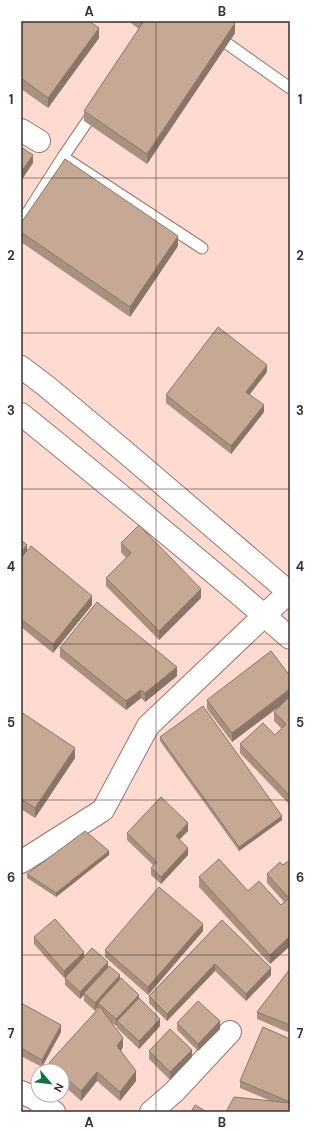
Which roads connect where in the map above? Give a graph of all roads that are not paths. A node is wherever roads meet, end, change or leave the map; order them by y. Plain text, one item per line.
1 (195, 21) edge
2 (290, 88) edge
3 (103, 99) edge
4 (63, 157) junction
5 (21, 223) edge
6 (202, 248) dead end
7 (21, 367) edge
8 (21, 414) edge
9 (289, 592) edge
10 (265, 615) junction
11 (290, 638) edge
12 (21, 862) edge
13 (230, 1032) dead end
14 (21, 1092) edge
15 (54, 1112) edge
16 (152, 1112) edge

1 - 2 lane
3 - 4 lane
4 - 5 lane
4 - 6 lane
7 - 9 street
8 - 10 street
9 - 10 street
10 - 11 street
10 - 12 street
13 - 16 street
14 - 15 street

